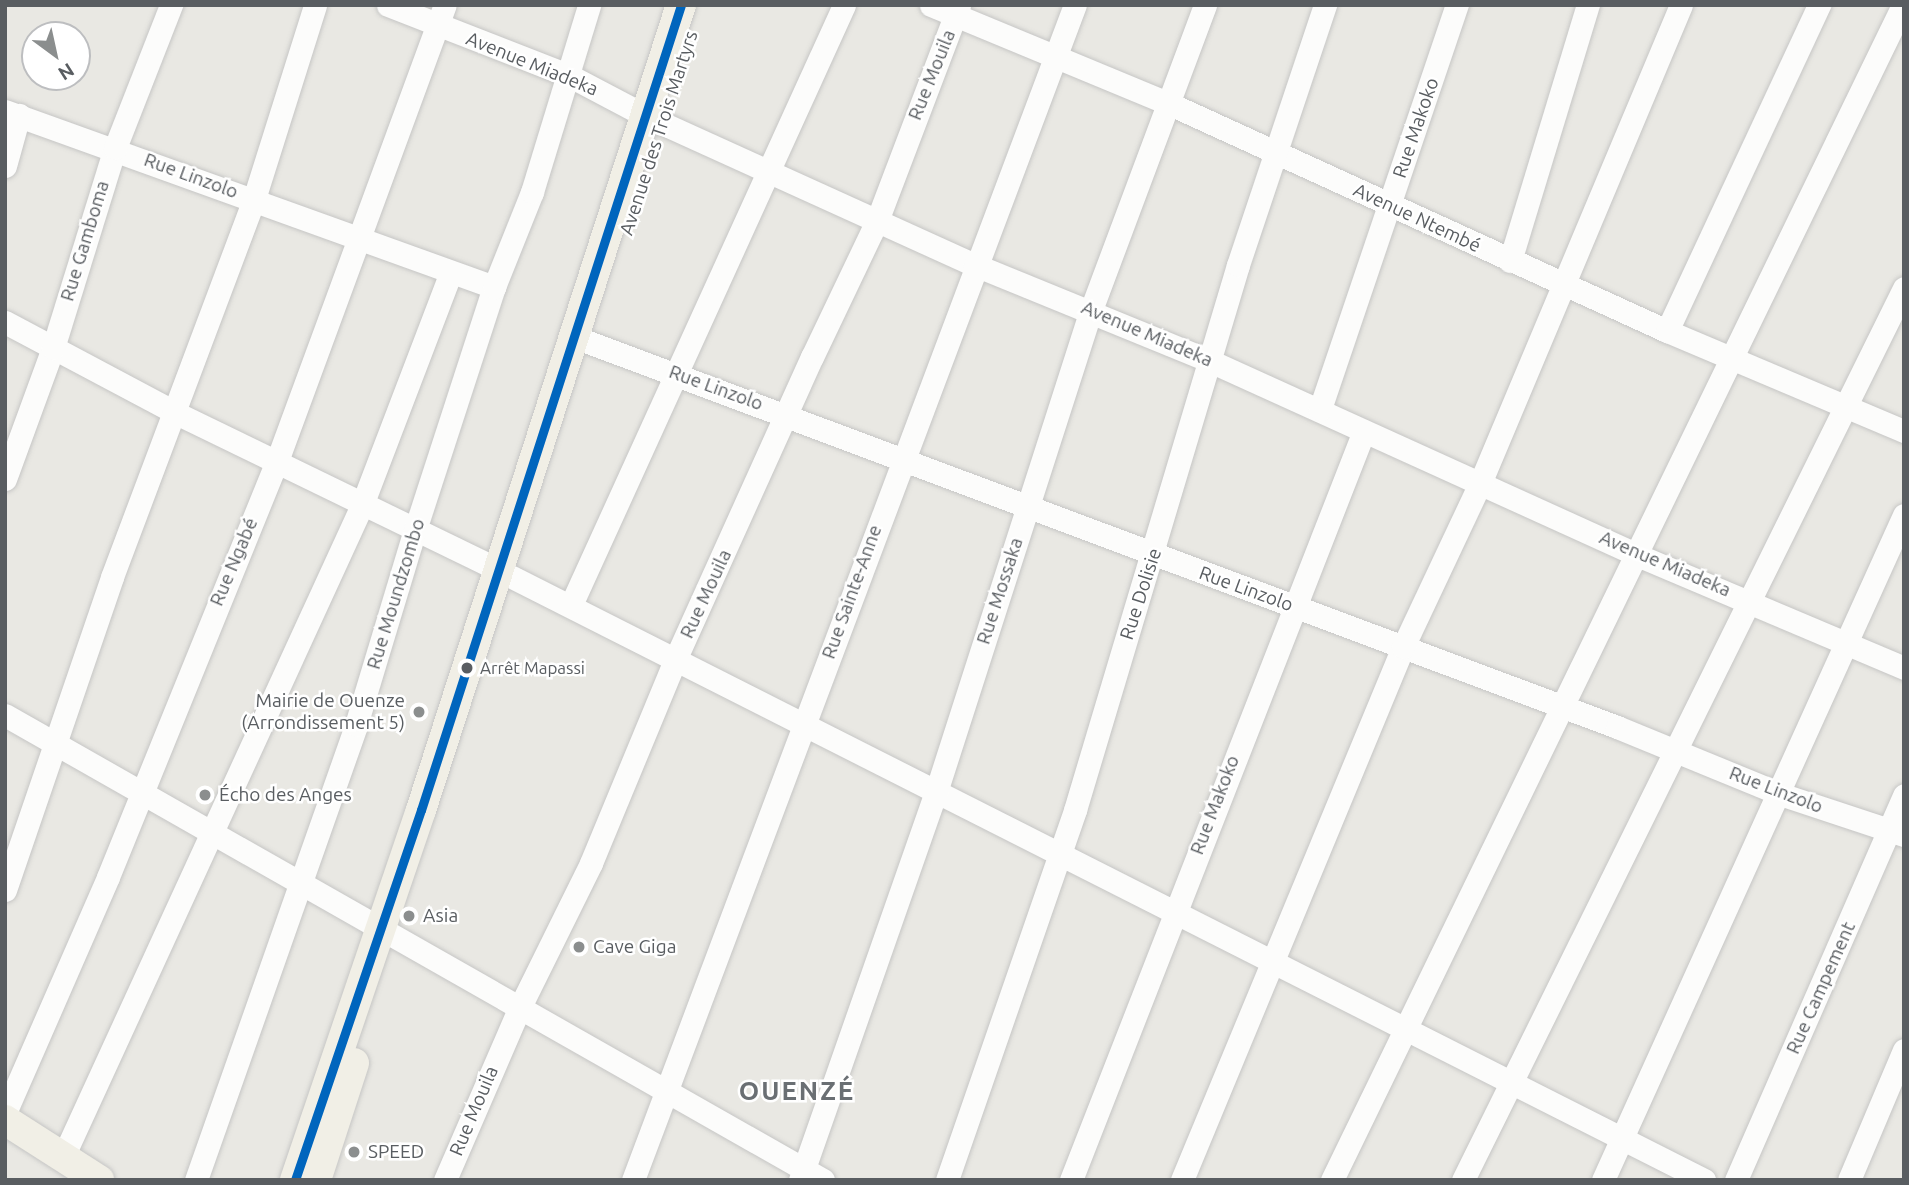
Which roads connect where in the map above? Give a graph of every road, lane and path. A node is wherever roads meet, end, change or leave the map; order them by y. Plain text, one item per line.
1 (172, 5) edge
2 (315, 5) edge
3 (388, 5) edge
4 (589, 5) edge
5 (681, 5) edge
6 (702, 5) edge
7 (844, 5) edge
8 (931, 5) edge
9 (1075, 5) edge
10 (1205, 5) edge
11 (1325, 5) edge
12 (1458, 5) edge
13 (1588, 5) edge
14 (1681, 5) edge
15 (1819, 5) edge
16 (1903, 5) edge
17 (957, 11) edge
18 (441, 16) edge
19 (1056, 57) junction
20 (570, 76) junction
21 (1170, 104) junction
22 (12, 113) edge
23 (653, 119) junction
24 (115, 148) junction
25 (1278, 156) junction
26 (5, 166) edge
27 (768, 169) junction
28 (254, 199) junction
29 (1389, 204) junction
30 (877, 221) junction
31 (357, 239) junction
32 (1510, 261) junction
33 (975, 265) junction
34 (450, 274) junction
35 (1563, 284) junction
36 (494, 288) junction
37 (1904, 288) edge
38 (1091, 310) junction
39 (5, 322) edge
40 (1667, 331) junction
41 (588, 342) junction
42 (53, 348) junction
43 (1733, 359) junction
44 (1210, 361) junction
45 (674, 373) junction
46 (1844, 406) junction
47 (1320, 409) junction
48 (174, 412) junction
49 (787, 414) junction
50 (1364, 431) junction
51 (1904, 431) edge
52 (901, 459) junction
53 (278, 461) junction
54 (5, 479) edge
55 (1480, 481) junction
56 (1028, 504) junction
57 (362, 505) junction
58 (1904, 516) edge
59 (415, 530) junction
60 (1637, 555) junction
61 (1154, 556) junction
62 (504, 573) junction
63 (1749, 599) junction
64 (571, 605) junction
65 (1293, 606) junction
66 (1847, 645) junction
67 (1404, 647) junction
68 (675, 660) junction
69 (1904, 668) edge
70 (1562, 709) junction
71 (5, 715) edge
72 (803, 722) junction
73 (57, 746) junction
74 (1675, 750) junction
75 (937, 789) junction
76 (139, 792) junction
77 (1780, 794) junction
78 (1904, 795) edge
79 (1896, 832) edge
80 (213, 834) junction
81 (1060, 851) junction
82 (301, 885) junction
83 (5, 890) edge
84 (1173, 913) junction
85 (386, 934) junction
86 (1273, 959) junction
87 (519, 1009) junction
88 (1405, 1030) junction
89 (1904, 1050) edge
90 (1510, 1082) junction
91 (665, 1093) junction
92 (5, 1113) edge
93 (5, 1120) edge
94 (1621, 1138) junction
95 (63, 1157) junction
96 (809, 1176) edge
97 (99, 1180) edge
98 (196, 1180) edge
99 (295, 1180) edge
100 (316, 1180) edge
101 (445, 1180) edge
102 (633, 1180) edge
103 (947, 1180) edge
104 (1071, 1180) edge
105 (1182, 1180) edge
106 (1332, 1180) edge
107 (1463, 1180) edge
108 (1603, 1180) edge
109 (1704, 1180) edge
110 (1735, 1180) edge
111 (1849, 1180) edge

1 - 24 street, Rue Gamboma
2 - 28 street
3 - 18 street, Avenue Miadeka
4 - 20 street, Rue Moundzombo
5 - 23 main road, Avenue des Trois Martyrs
6 - 23 main road, Avenue des Trois Martyrs
7 - 27 street
8 - 17 street, Avenue Ntembé
9 - 19 street, Rue Sainte-Anne
10 - 21 street, Rue Mossaka
11 - 25 street, Rue Dolisie
12 - 29 street, Rue Makoko
13 - 32 street
14 - 35 street
15 - 40 street
16 - 43 street
17 - 19 street, Avenue Ntembé
17 - 30 street, Rue Mouila
18 - 20 street, Avenue Miadeka
18 - 31 street, Rue Ngabé
19 - 21 street, Avenue Ntembé
19 - 33 street, Rue Sainte-Anne
20 - 23 street, Avenue Miadeka
20 - 36 street, Rue Moundzombo
21 - 25 street, Avenue Ntembé
21 - 38 street, Rue Mossaka
22 - 24 street, Rue Linzolo
22 - 26 street
23 - 27 street, Avenue Miadeka
23 - 41 main road, Avenue des Trois Martyrs
23 - 62 main road, Avenue des Trois Martyrs
24 - 28 street, Rue Linzolo
24 - 42 street, Rue Gamboma
25 - 29 street, Avenue Ntembé
25 - 44 street, Rue Dolisie
27 - 30 street, Avenue Miadeka
27 - 45 street
28 - 31 street, Rue Linzolo
28 - 48 street
29 - 32 street, Avenue Ntembé
29 - 47 street, Rue Makoko
30 - 33 street, Avenue Miadeka
30 - 49 street, Rue Mouila
31 - 34 street, Rue Linzolo
31 - 53 street, Rue Ngabé
32 - 35 street, Avenue Ntembé
33 - 38 street, Avenue Miadeka
33 - 52 street, Rue Sainte-Anne
34 - 36 street, Rue Linzolo
34 - 57 street
35 - 40 street, Avenue Ntembé
35 - 55 street
36 - 59 street, Rue Moundzombo
37 - 46 street
38 - 44 street, Avenue Miadeka
38 - 56 street, Rue Mossaka
39 - 42 street
40 - 43 street, Avenue Ntembé
41 - 45 street, Rue Linzolo
41 - 62 main road, Avenue des Trois Martyrs
42 - 48 street
42 - 54 street, Rue Gamboma
43 - 46 street, Avenue Ntembé
43 - 60 street
44 - 47 street, Avenue Miadeka
44 - 61 street, Rue Dolisie
45 - 49 street, Rue Linzolo
45 - 64 street
46 - 51 street, Avenue Ntembé
46 - 63 street
47 - 50 street, Avenue Miadeka
48 - 53 street
48 - 73 street
49 - 52 street, Rue Linzolo
49 - 68 street, Rue Mouila
50 - 55 street, Avenue Miadeka
50 - 65 street, Rue Makoko
52 - 56 street, Rue Linzolo
52 - 72 street, Rue Sainte-Anne
53 - 57 street
53 - 76 street, Rue Ngabé
55 - 60 street, Avenue Miadeka
55 - 67 street
56 - 61 street, Rue Linzolo
56 - 75 street, Rue Mossaka
57 - 59 street
57 - 80 street
58 - 66 street
59 - 62 street
59 - 82 street, Rue Moundzombo
60 - 63 street, Avenue Miadeka
60 - 70 street
61 - 65 street, Rue Linzolo
61 - 81 street, Rue Dolisie
62 - 64 street
62 - 85 main road, Avenue des Trois Martyrs
63 - 66 street, Avenue Miadeka
63 - 74 street
64 - 68 street
65 - 67 street, Rue Linzolo
65 - 84 street, Rue Makoko
66 - 69 street, Avenue Miadeka
66 - 77 street
67 - 70 street, Rue Linzolo
67 - 86 street
68 - 72 street
68 - 87 street, Rue Mouila
70 - 74 street, Rue Linzolo
70 - 88 street
71 - 73 street
72 - 75 street
72 - 91 street, Rue Sainte-Anne
73 - 76 street
73 - 83 street
74 - 77 street, Rue Linzolo
74 - 90 street
75 - 81 street
75 - 96 street, Rue Mossaka
76 - 80 street
76 - 92 street, Rue Ngabé
77 - 79 street, Rue Linzolo
77 - 94 street
78 - 79 street, Rue Campement
79 - 110 street, Rue Campement
80 - 82 street
80 - 95 street
81 - 84 street
81 - 103 street, Rue Dolisie
82 - 85 street
82 - 98 street, Rue Moundzombo
84 - 86 street
84 - 104 street, Rue Makoko
85 - 87 street
85 - 99 main road, Avenue des Trois Martyrs
85 - 100 main road, Avenue des Trois Martyrs
86 - 88 street
86 - 105 street
87 - 91 street
87 - 101 street, Rue Mouila
88 - 90 street
88 - 106 street
89 - 111 street
90 - 94 street
90 - 107 street
91 - 96 street
91 - 102 street, Rue Sainte-Anne
93 - 95 main road
94 - 108 street
94 - 109 street
95 - 97 main road

